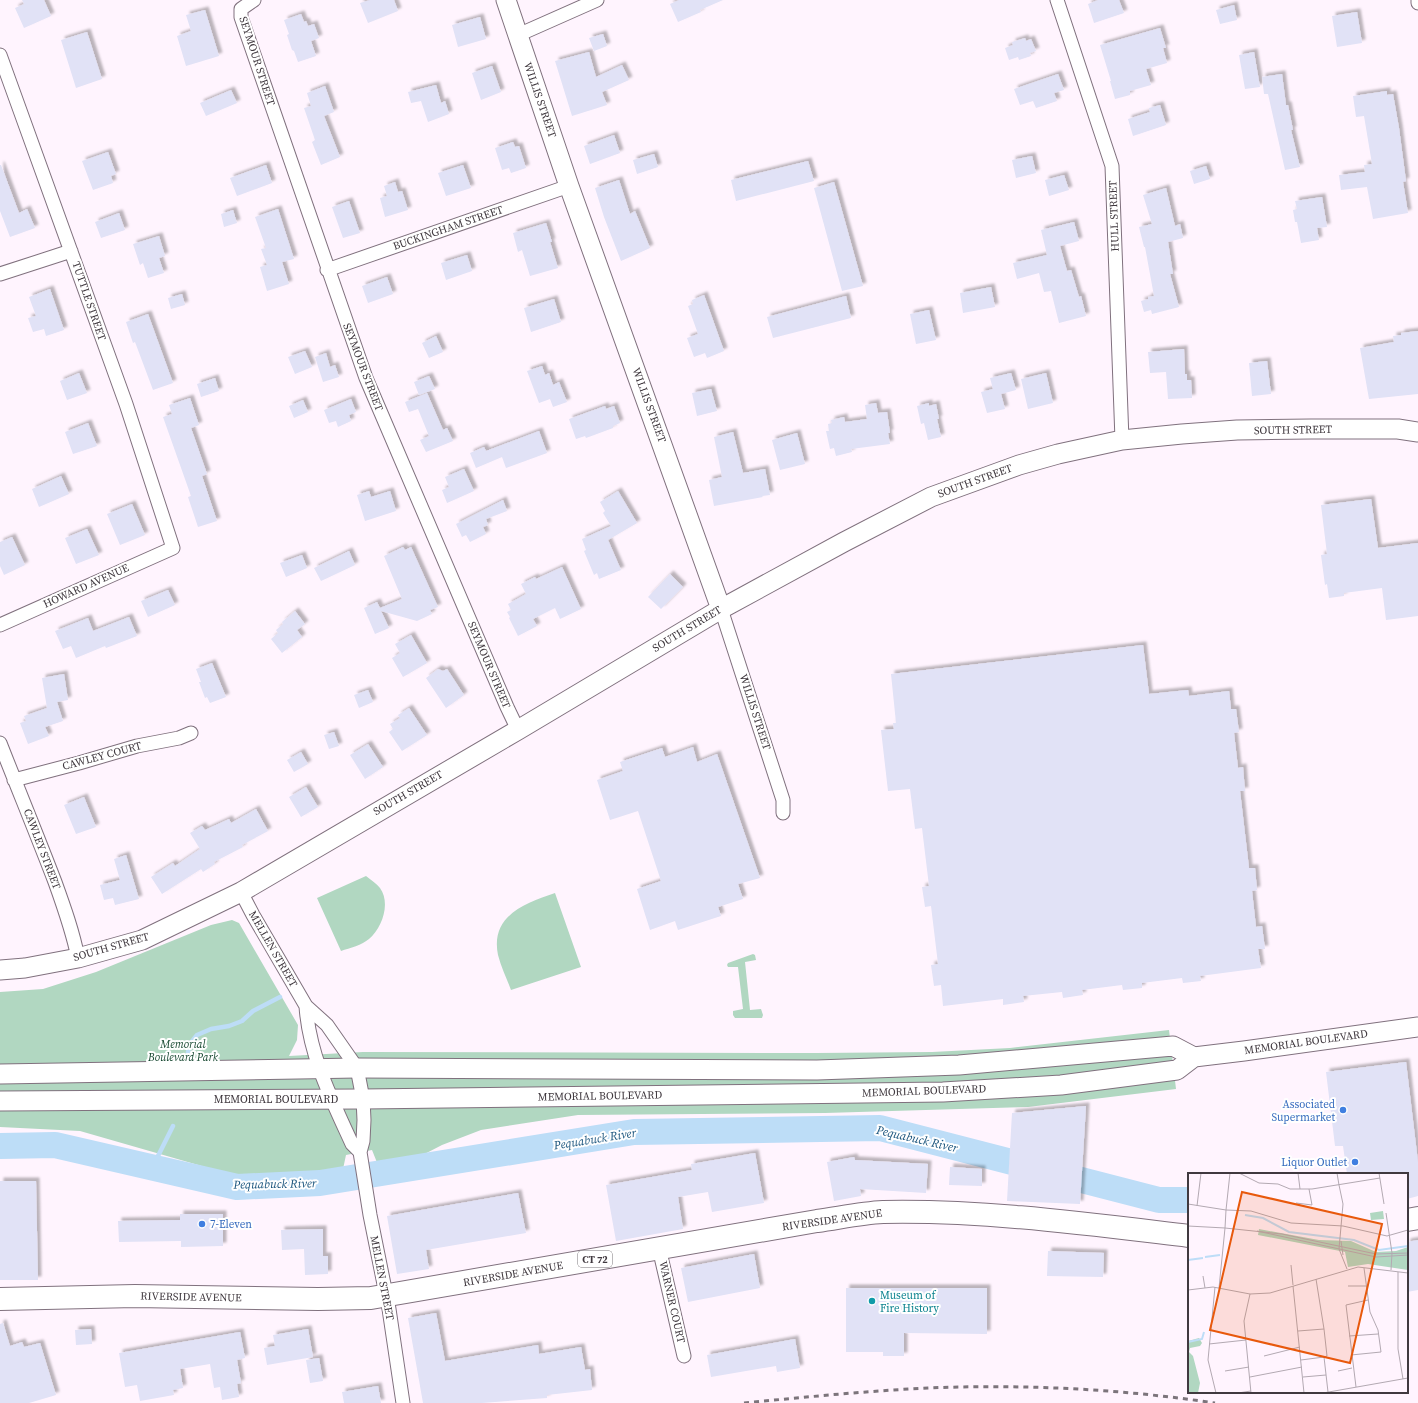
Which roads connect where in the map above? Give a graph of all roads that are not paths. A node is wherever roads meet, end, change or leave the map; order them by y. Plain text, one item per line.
1 (254, 0) edge
2 (506, 0) edge
3 (598, 0) edge
4 (1058, 0) edge
5 (1418, 0) edge
6 (1418, 3) edge
7 (518, 35) junction
8 (0, 55) edge
9 (4, 80) edge
10 (569, 186) junction
11 (71, 251) junction
12 (327, 270) junction
13 (0, 274) edge
14 (1418, 432) edge
15 (1122, 440) junction
16 (173, 548) joint
17 (721, 609) junction
18 (0, 625) edge
19 (518, 730) junction
20 (191, 733) dead end
21 (0, 743) edge
22 (14, 780) junction
23 (783, 813) dead end
24 (241, 892) junction
25 (78, 958) junction
26 (0, 970) edge
27 (306, 1006) junction
28 (1418, 1027) edge
29 (1194, 1057) junction
30 (319, 1068) junction
31 (357, 1068) junction
32 (0, 1074) edge
33 (332, 1099) junction
34 (363, 1099) junction
35 (0, 1101) edge
36 (360, 1152) junction
37 (1418, 1218) edge
38 (1408, 1220) edge
39 (1188, 1236) edge
40 (659, 1248) junction
41 (386, 1295) junction
42 (0, 1299) edge
43 (684, 1356) dead end
44 (403, 1403) edge

1 - 12 street, SEYMOUR STREET
2 - 7 main road, WILLIS STREET
3 - 7 street
4 - 15 street, HULL STREET
5 - 6 street
7 - 10 main road, WILLIS STREET
8 - 9 street, TUTTLE STREET
9 - 11 street, TUTTLE STREET
10 - 12 street, BUCKINGHAM STREET
10 - 17 main road, WILLIS STREET
11 - 13 street
11 - 16 street, TUTTLE STREET
12 - 19 street, SEYMOUR STREET
14 - 15 main road, SOUTH STREET
15 - 17 main road, SOUTH STREET
16 - 18 street, HOWARD AVENUE
17 - 19 main road, SOUTH STREET
17 - 23 street, WILLIS STREET
19 - 24 main road, SOUTH STREET
20 - 22 street, CAWLEY COURT
21 - 22 street, CAWLEY STREET
22 - 25 street, CAWLEY STREET
24 - 25 main road, SOUTH STREET
24 - 27 street, MELLEN STREET
25 - 26 main road, SOUTH STREET
27 - 30 street, MELLEN STREET
27 - 31 street, MELLEN STREET
28 - 29 main road, MEMORIAL BOULEVARD
29 - 31 main road
29 - 34 main road, MEMORIAL BOULEVARD
30 - 31 main road
30 - 32 main road
30 - 33 street, MELLEN STREET
31 - 34 street, MELLEN STREET
33 - 34 main road, MEMORIAL BOULEVARD
33 - 35 main road, MEMORIAL BOULEVARD
33 - 36 street, MELLEN STREET
34 - 36 street, MELLEN STREET
36 - 41 street, MELLEN STREET
37 - 38 highway
39 - 40 highway, RIVERSIDE AVENUE / CT 72
40 - 41 highway, RIVERSIDE AVENUE / CT 72
40 - 43 street, WARNER COURT
41 - 42 highway, RIVERSIDE AVENUE / CT 72
41 - 44 street, MELLEN STREET

